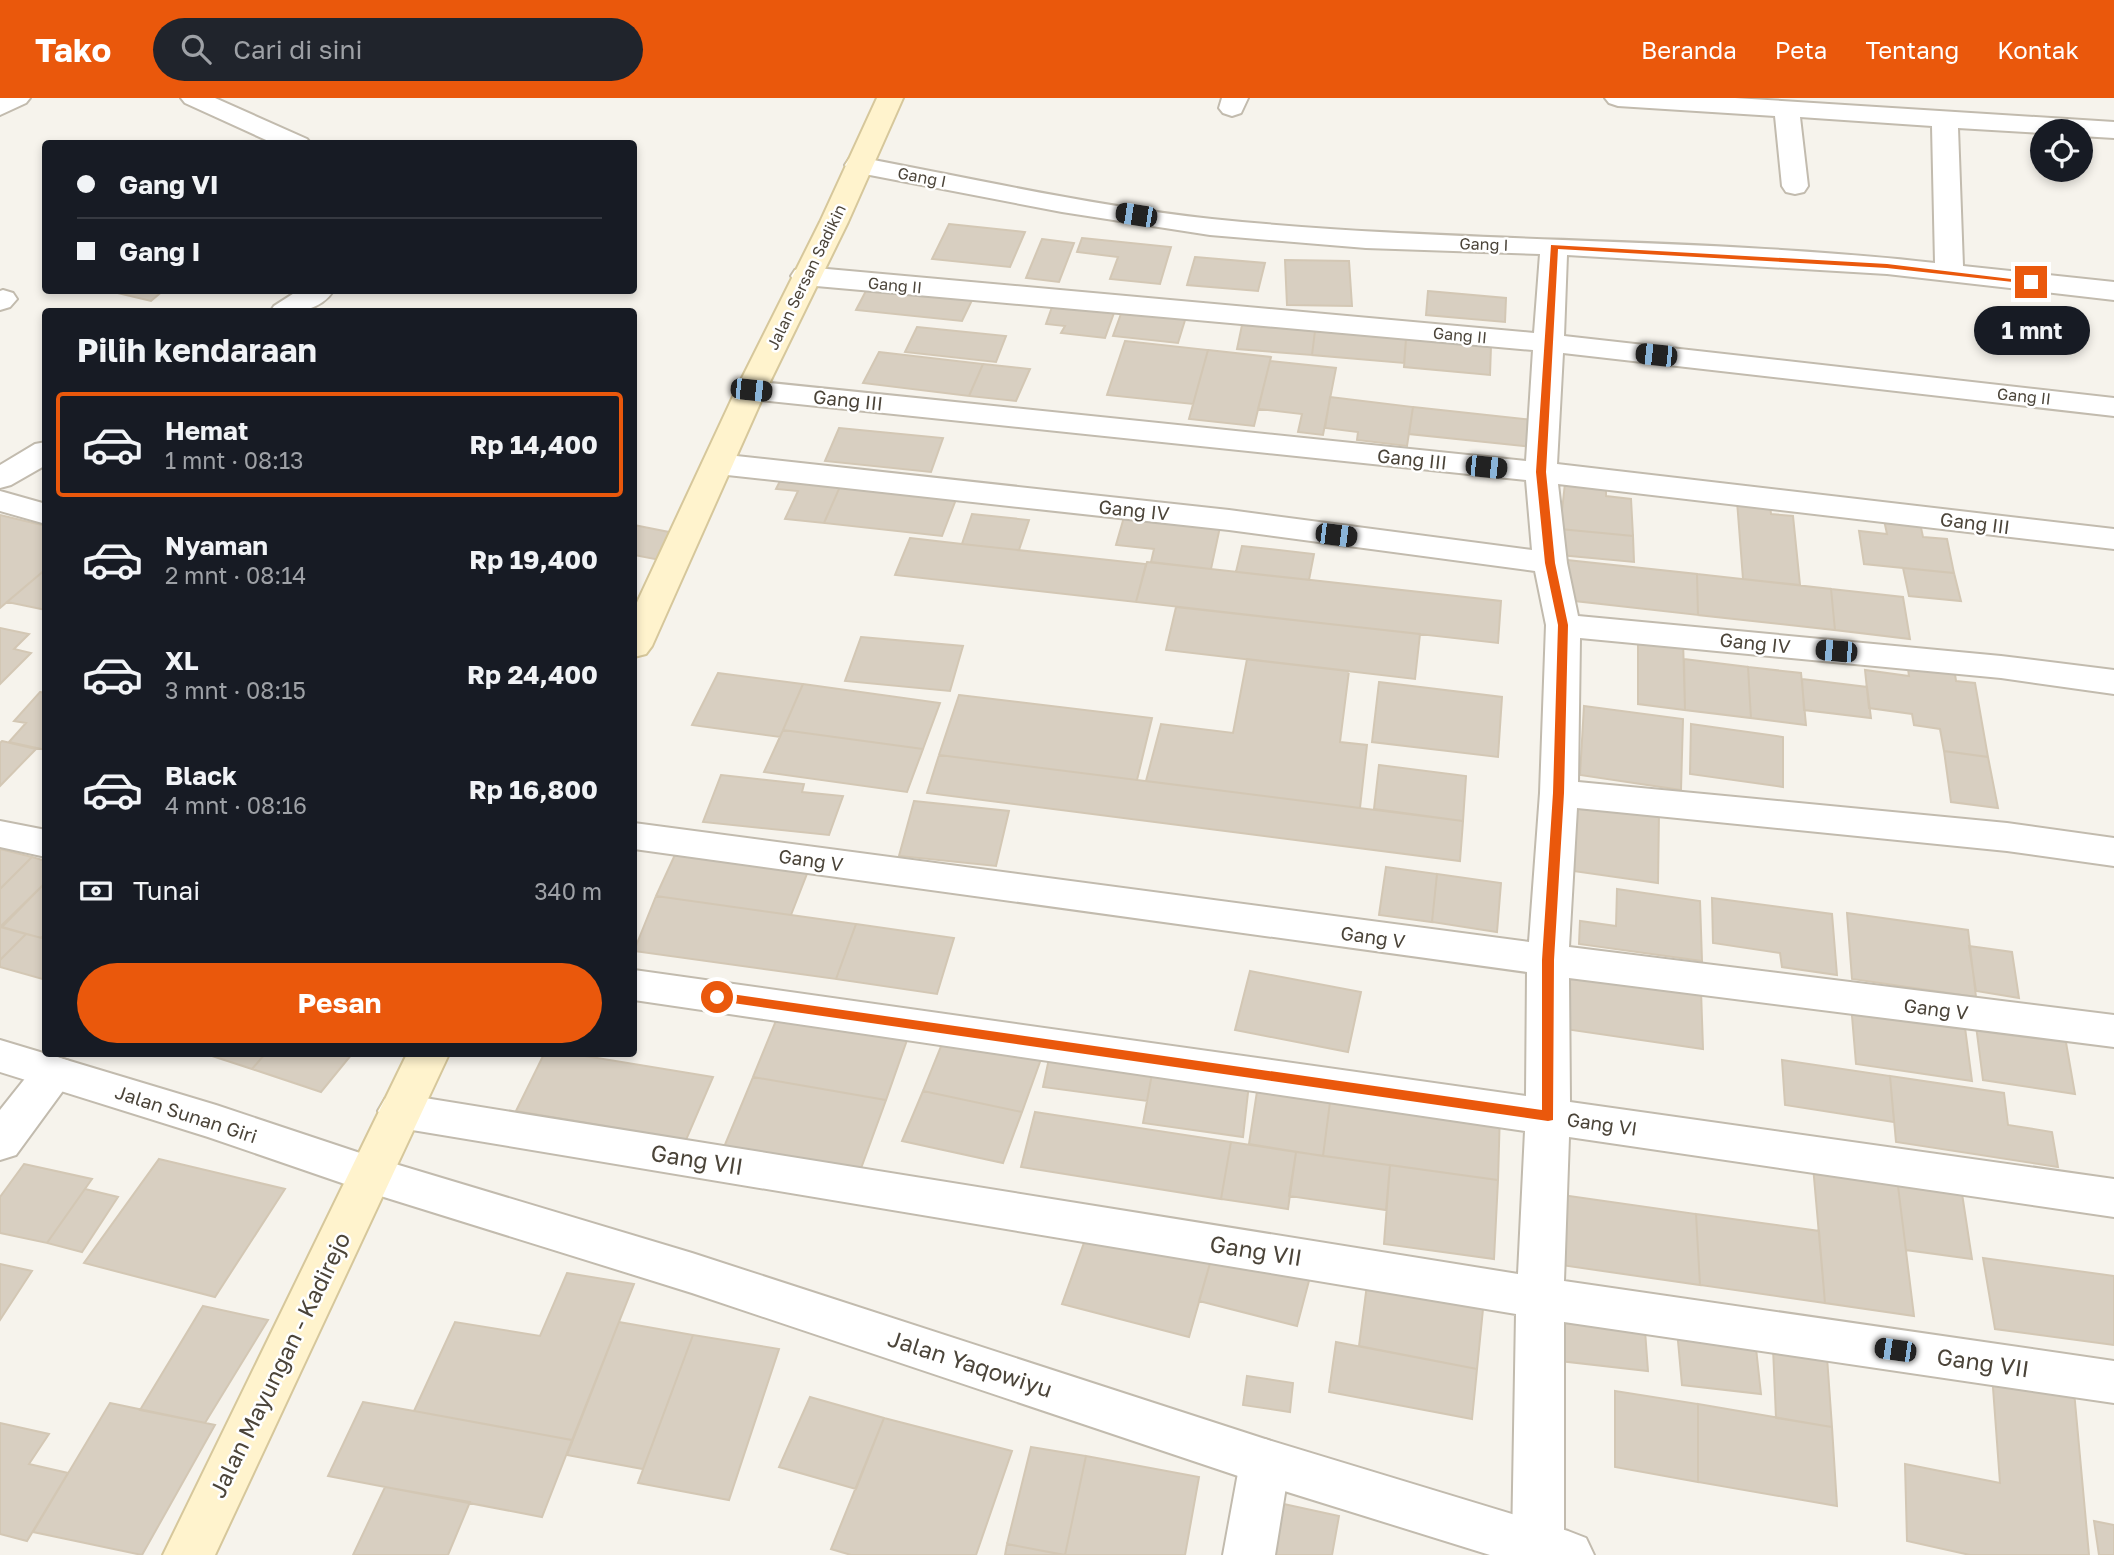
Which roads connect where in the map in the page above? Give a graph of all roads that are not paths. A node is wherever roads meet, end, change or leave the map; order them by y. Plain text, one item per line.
1 (17, 98) edge
2 (194, 98) edge
3 (890, 98) edge
4 (1618, 98) edge
5 (1751, 103) edge
6 (0, 107) edge
7 (1787, 110) junction
8 (1945, 118) junction
9 (2114, 130) edge
10 (289, 140) edge
11 (858, 165) junction
12 (1796, 186) dead end
13 (1554, 246) junction
14 (1949, 273) junction
15 (805, 276) junction
16 (2114, 291) edge
17 (313, 294) edge
18 (291, 308) edge
19 (1549, 343) junction
20 (751, 390) junction
21 (2114, 407) edge
22 (42, 453) edge
23 (718, 464) junction
24 (1541, 472) junction
25 (0, 478) edge
26 (0, 500) edge
27 (42, 513) edge
28 (2114, 539) edge
29 (1550, 563) junction
30 (642, 608) edge
31 (1563, 625) junction
32 (637, 632) edge
33 (2114, 682) edge
34 (1559, 793) junction
35 (0, 834) edge
36 (637, 836) edge
37 (42, 843) edge
38 (2114, 852) edge
39 (1548, 960) junction
40 (637, 985) edge
41 (2114, 1031) edge
42 (427, 1057) edge
43 (35, 1063) edge
44 (400, 1111) junction
45 (1548, 1116) junction
46 (0, 1142) edge
47 (371, 1175) junction
48 (2114, 1198) edge
49 (1540, 1298) junction
50 (2114, 1382) edge
51 (1265, 1462) junction
52 (1553, 1550) edge
53 (189, 1555) edge
54 (1249, 1555) edge

1 - 6 street
2 - 10 street
3 - 11 main road, Jalan Sersan Sadikin
4 - 5 street
5 - 7 street
7 - 8 street
7 - 12 street
8 - 9 street
8 - 14 street
11 - 13 street, Gang I
11 - 15 main road, Jalan Sersan Sadikin
13 - 14 street, Gang I
13 - 19 street
14 - 16 street, Gang I
15 - 19 street, Gang II
15 - 20 main road, Jalan Sersan Sadikin
17 - 18 street
19 - 21 street, Gang II
19 - 24 street
20 - 23 main road, Jalan Sersan Sadikin
20 - 24 street, Gang III
22 - 25 street
23 - 29 street, Gang IV
23 - 30 main road, Jalan Sersan Sadikin
24 - 28 street, Gang III
24 - 29 street
26 - 27 street
29 - 31 street
30 - 32 main road, Jalan Sersan Sadikin
31 - 33 street, Gang IV
31 - 34 street
34 - 38 street
34 - 39 street
35 - 37 street
36 - 39 street, Gang V
39 - 41 street, Gang V
39 - 45 street
40 - 45 street, Gang VI
42 - 44 main road
43 - 46 street
43 - 47 street, Jalan Sunan Giri
44 - 47 main road
44 - 49 street, Gang VII
45 - 48 street, Gang VI
45 - 49 street
47 - 51 street, Jalan Yaqowiyu
47 - 53 main road, Jalan Mayungan - Kadirejo
49 - 50 street, Gang VII
49 - 52 street
51 - 52 street, Jalan Yaqowiyu
51 - 54 street

